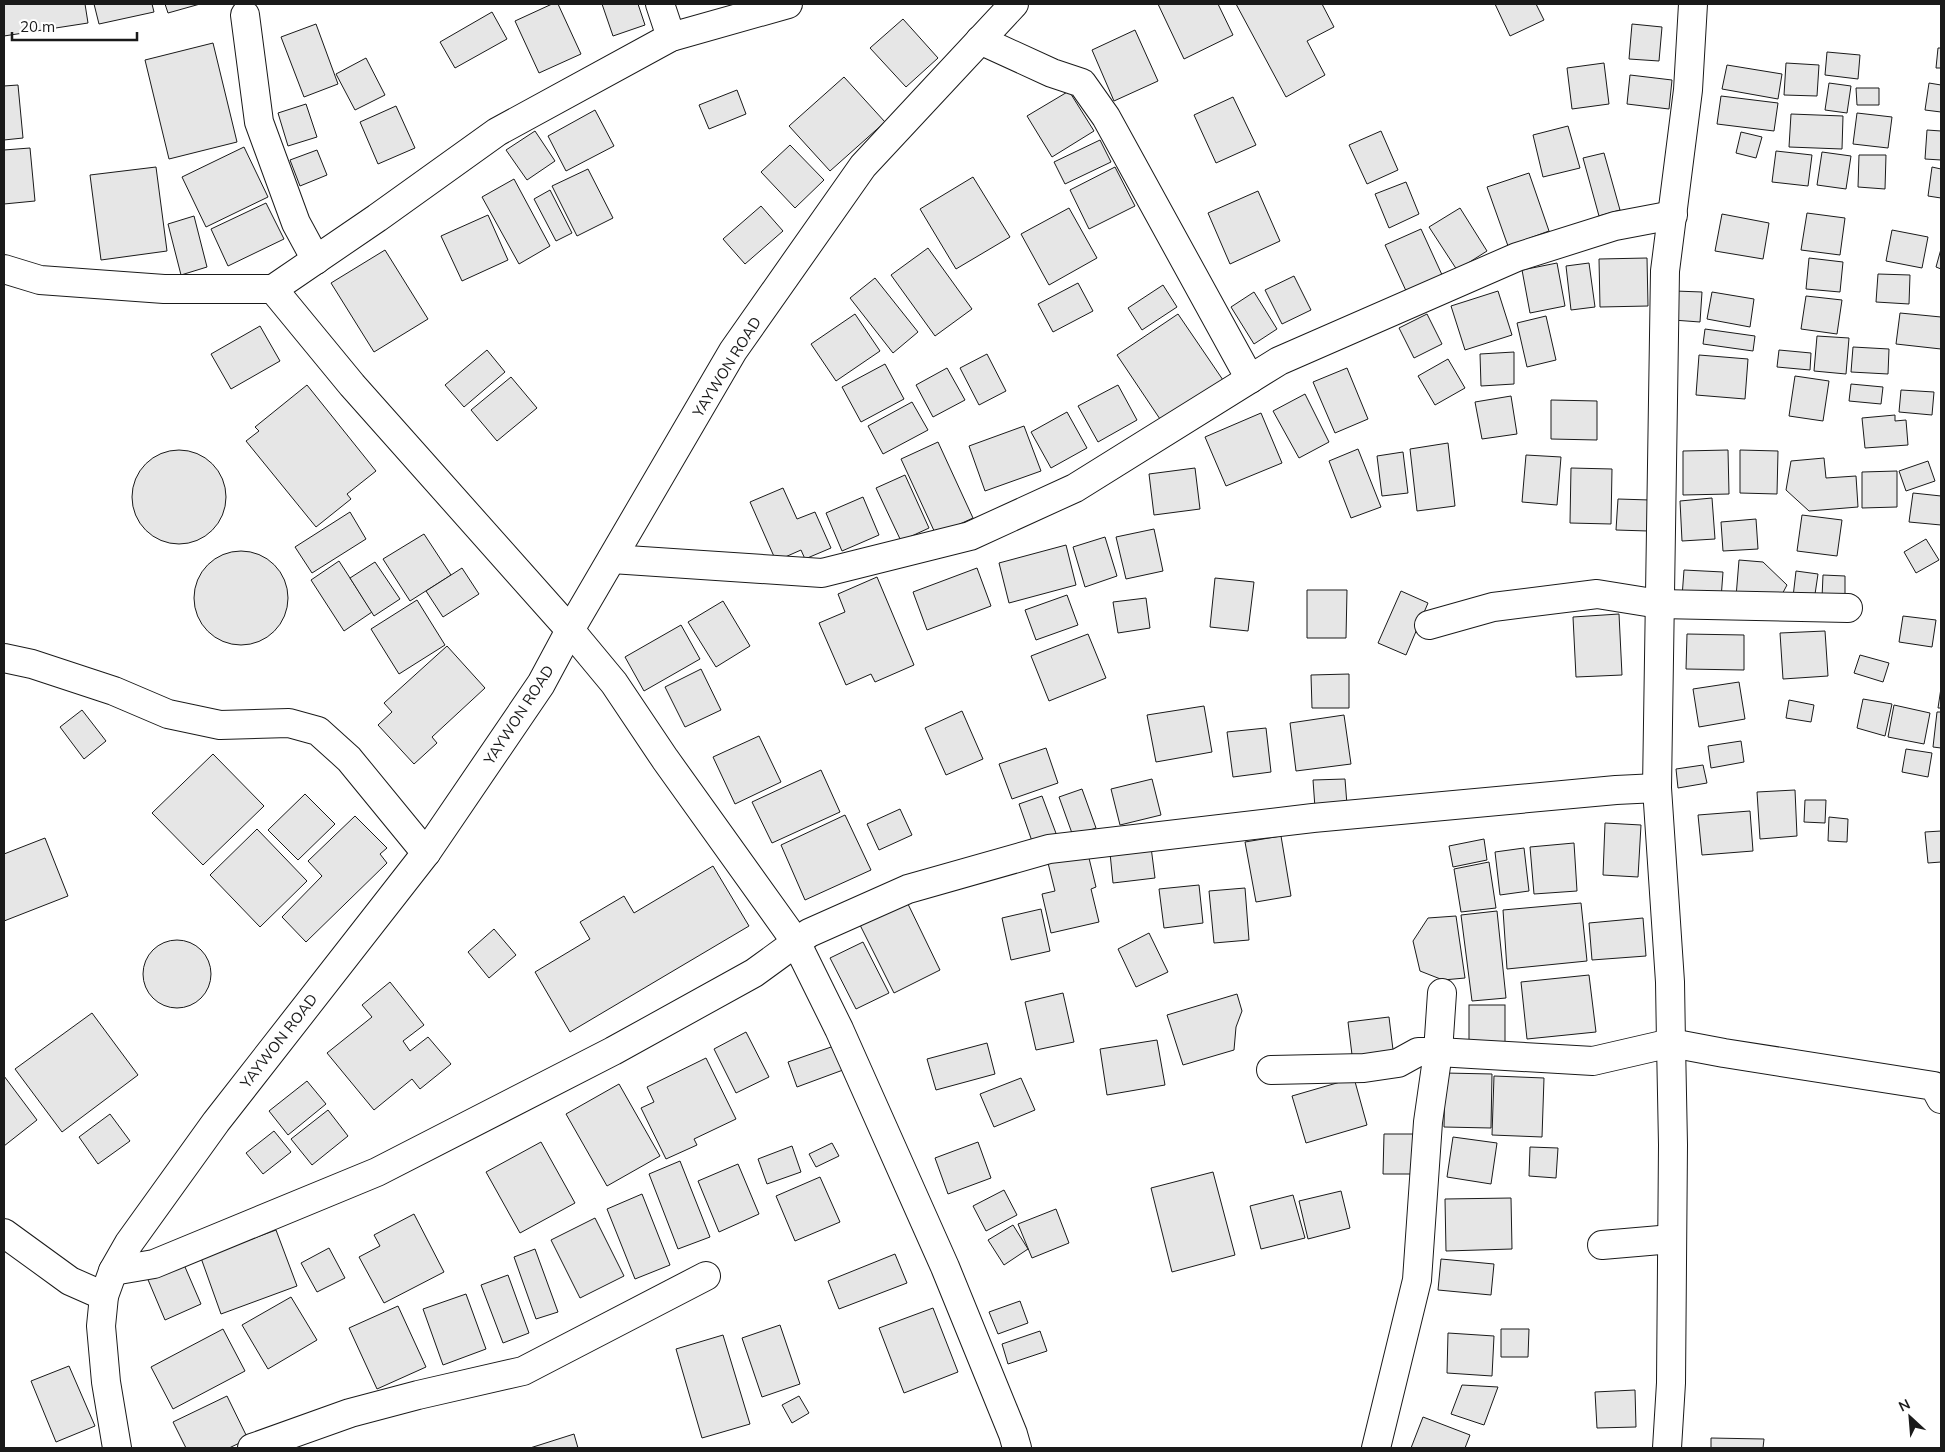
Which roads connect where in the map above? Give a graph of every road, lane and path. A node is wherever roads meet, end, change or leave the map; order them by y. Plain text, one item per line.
1 (660, 4) edge
2 (788, 4) edge
3 (1014, 4) edge
4 (1693, 4) edge
5 (245, 16) dead end
6 (671, 37) junction
7 (980, 40) junction
8 (1673, 215) junction
9 (316, 260) junction
10 (4, 269) edge
11 (273, 289) junction
12 (1250, 379) junction
13 (612, 559) junction
14 (1659, 604) junction
15 (1848, 608) dead end
16 (1429, 625) dead end
17 (570, 630) junction
18 (4, 658) edge
19 (1657, 788) junction
20 (426, 853) junction
21 (796, 942) junction
22 (1442, 993) dead end
23 (1672, 1043) junction
24 (1438, 1052) junction
25 (1271, 1070) dead end
26 (1941, 1099) edge
27 (4, 1233) edge
28 (1672, 1239) junction
29 (1602, 1245) dead end
30 (706, 1276) dead end
31 (108, 1284) junction
32 (117, 1448) edge
33 (252, 1448) edge
34 (1017, 1448) edge
35 (1376, 1448) edge
36 (1667, 1448) edge

1 - 6 street
2 - 6 street
3 - 7 street, YAYWON ROAD
4 - 8 street
5 - 9 street
6 - 9 street
7 - 12 street
7 - 13 street, YAYWON ROAD
8 - 12 street
8 - 14 street
9 - 11 street
10 - 11 street
11 - 17 street
12 - 13 street
13 - 17 street, YAYWON ROAD
14 - 15 street
14 - 16 street
14 - 19 street
17 - 20 street, YAYWON ROAD
17 - 21 street
18 - 20 street
19 - 21 street
19 - 23 street
20 - 31 street, YAYWON ROAD
21 - 31 street
21 - 34 street
22 - 24 street
23 - 24 street
23 - 26 street
23 - 28 street
24 - 25 street
24 - 35 street
27 - 31 street
28 - 29 street
28 - 36 street
30 - 33 street
31 - 32 street, YAYWON ROAD

